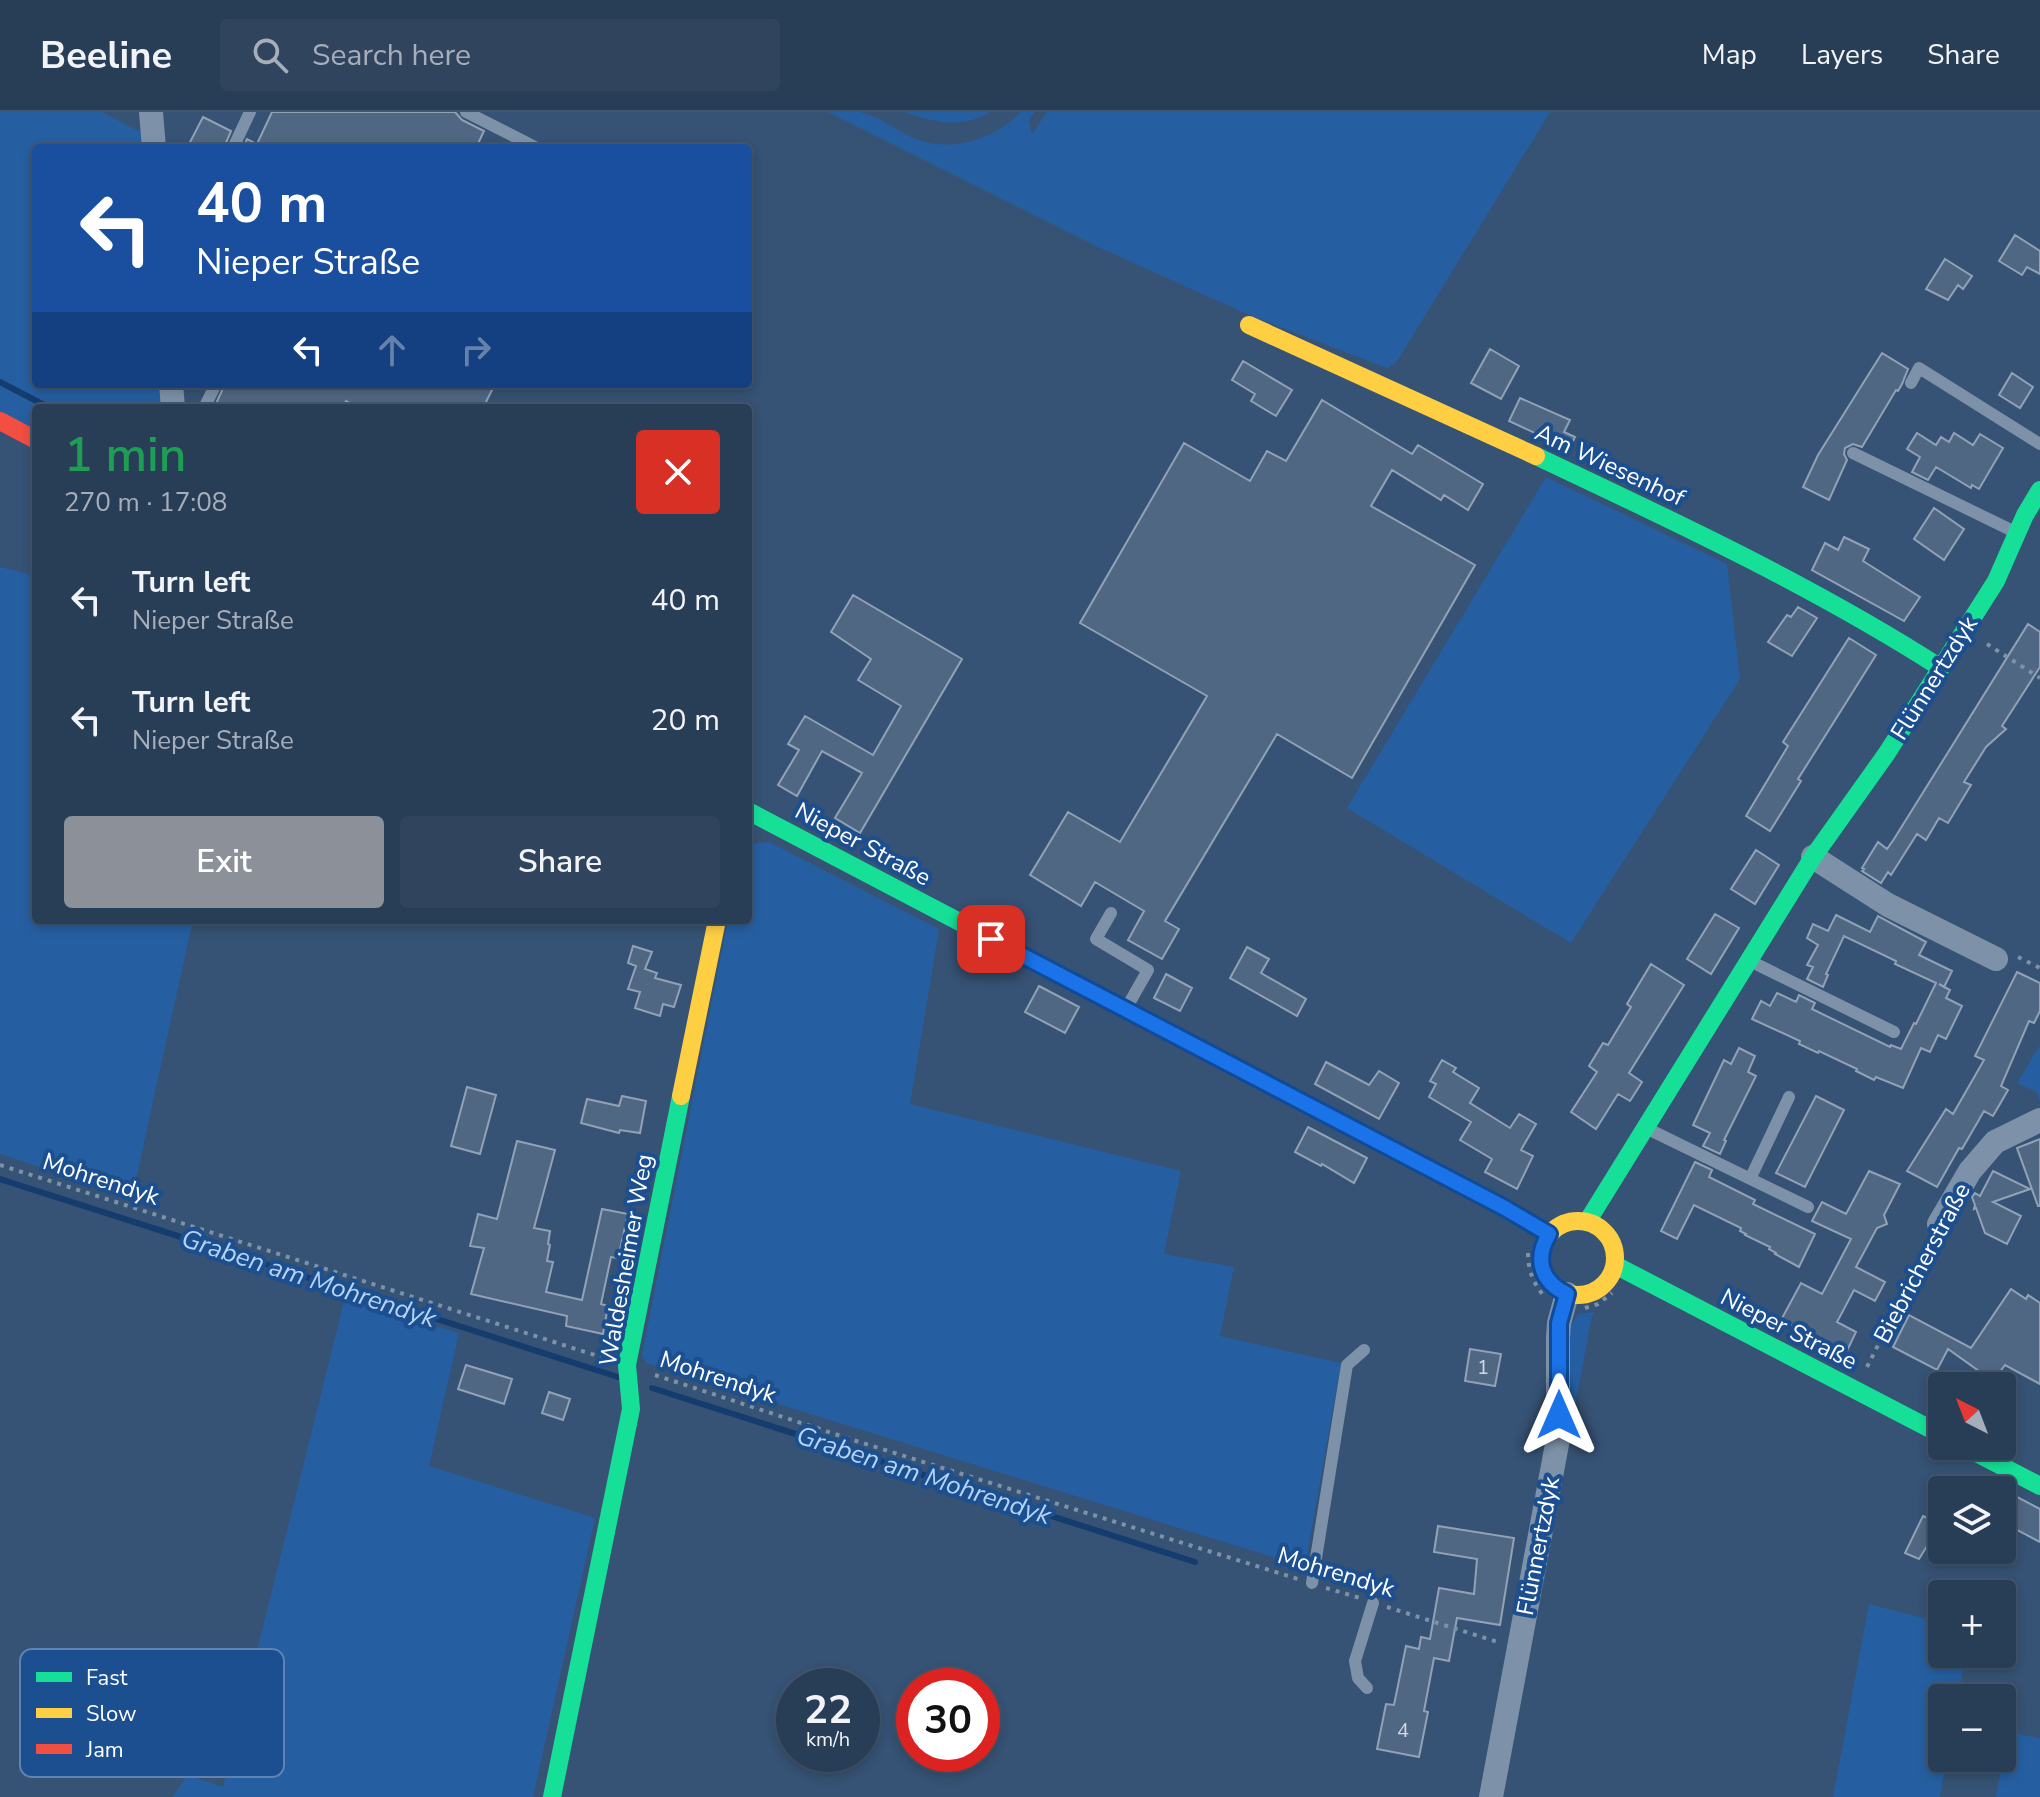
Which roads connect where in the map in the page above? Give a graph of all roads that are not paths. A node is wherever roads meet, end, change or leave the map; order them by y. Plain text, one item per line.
1 (151, 112) edge
2 (250, 112) edge
3 (466, 112) edge
4 (154, 144) edge
5 (235, 144) edge
6 (529, 144) edge
7 (1249, 325) dead end
8 (1911, 383) dead end
9 (0, 421) edge
10 (32, 438) edge
11 (2040, 444) edge
12 (1853, 453) dead end
13 (2040, 490) edge
14 (2016, 533) junction
15 (1941, 668) junction
16 (752, 813) edge
17 (1813, 857) junction
18 (1111, 913) dead end
19 (716, 924) edge
20 (1996, 959) dead end
21 (1749, 961) junction
22 (1125, 1010) junction
23 (1894, 1032) dead end
24 (1789, 1097) dead end
25 (2040, 1120) edge
26 (1645, 1127) junction
27 (1751, 1177) junction
28 (1808, 1207) dead end
29 (1587, 1222) junction
30 (1939, 1224) road end
31 (1544, 1230) junction
32 (1621, 1268) junction
33 (1565, 1300) junction
34 (1364, 1350) dead end
35 (1928, 1428) edge
36 (1990, 1460) edge
37 (2040, 1486) edge
38 (1312, 1583) road end
39 (1373, 1603) road end
40 (1367, 1688) dead end
41 (552, 1797) edge
42 (1491, 1797) edge

1 - 4 street
2 - 5 lane
3 - 6 lane
7 - 15 street, Am Wiesenhof
8 - 11 lane
9 - 10 street
12 - 14 lane
13 - 14 street, Flünnertzdyk
14 - 15 street, Flünnertzdyk
15 - 17 street, Flünnertzdyk
16 - 22 street, Nieper Straße
17 - 20 street
17 - 21 street, Flünnertzdyk
18 - 22 lane
19 - 41 street, Waldesheimer Weg
21 - 23 lane
21 - 26 street, Flünnertzdyk
22 - 31 street, Nieper Straße
24 - 27 lane
25 - 30 street, Biebricherstraße
26 - 27 lane
26 - 29 street, Flünnertzdyk
27 - 28 lane
29 - 31 street
29 - 32 street
31 - 33 street
32 - 33 street
32 - 35 street, Nieper Straße
33 - 42 street, Flünnertzdyk
34 - 38 lane
36 - 37 street
39 - 40 lane

